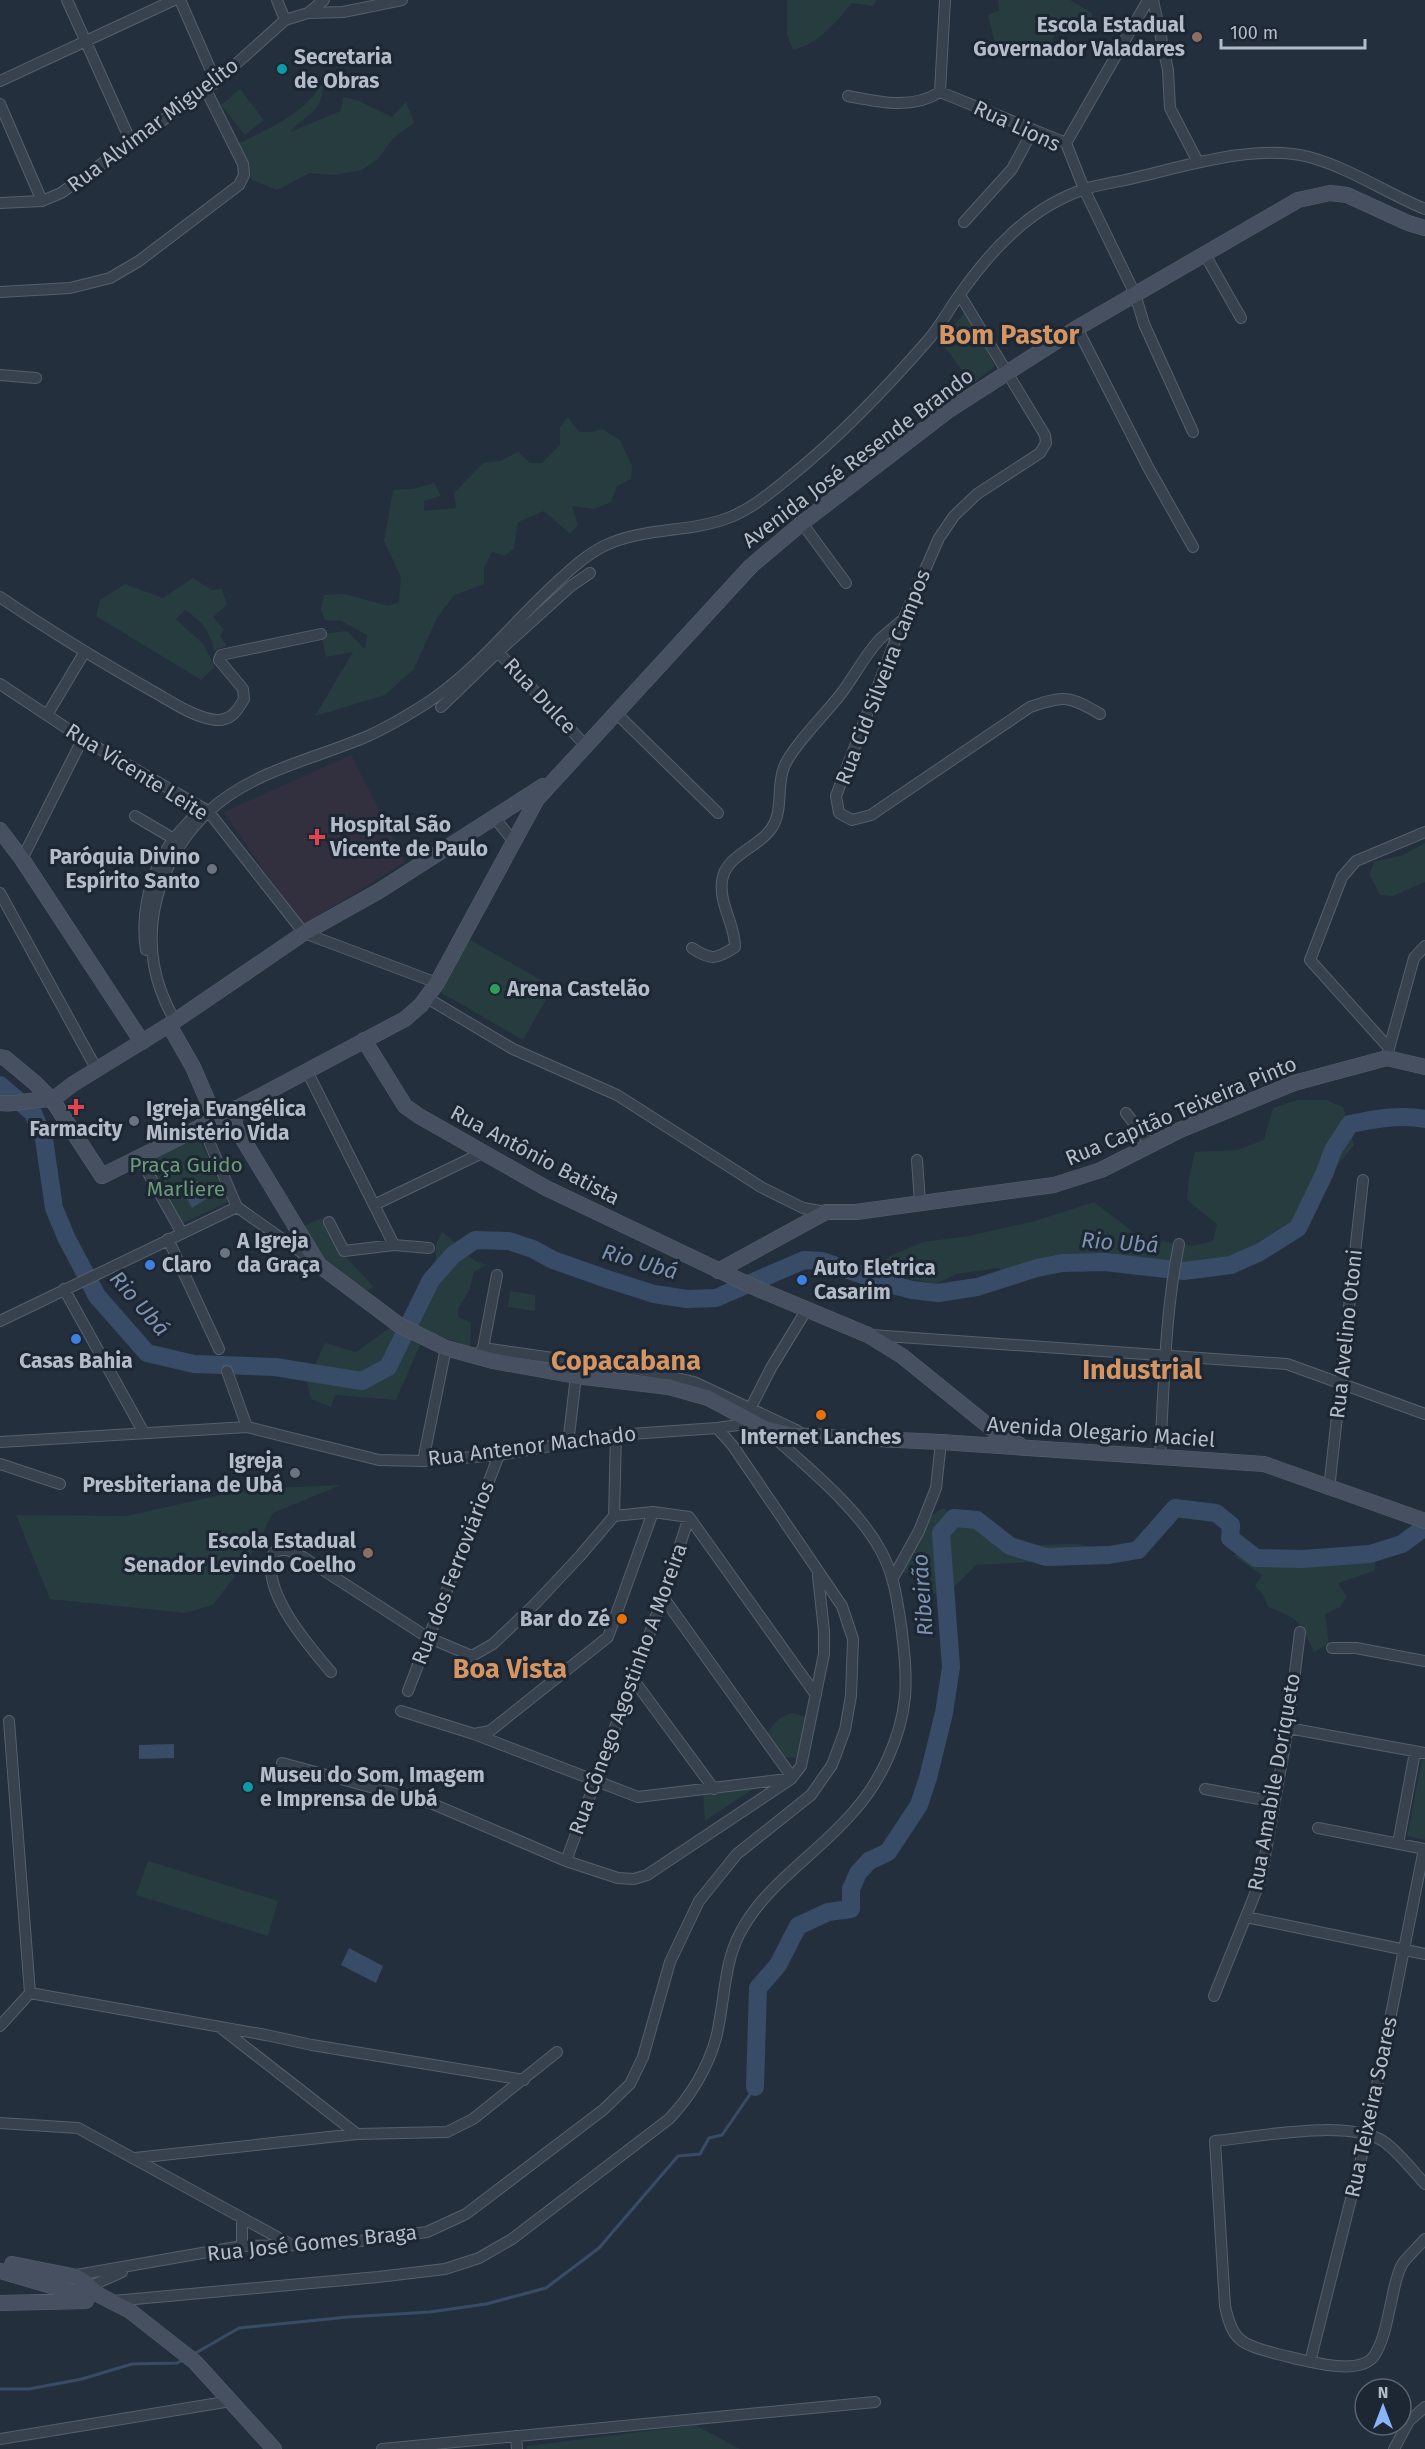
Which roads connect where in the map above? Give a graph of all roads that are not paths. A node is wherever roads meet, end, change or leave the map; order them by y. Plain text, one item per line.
1 (67, 0) edge
2 (174, 0) edge
3 (180, 0) edge
4 (277, 0) edge
5 (324, 0) edge
6 (402, 0) edge
7 (945, 0) edge
8 (1148, 0) edge
9 (1153, 0) edge
10 (308, 12) junction
11 (285, 20) junction
12 (85, 41) junction
13 (0, 81) edge
14 (216, 82) junction
15 (206, 90) junction
16 (940, 92) junction
17 (848, 96) dead end
18 (0, 104) edge
19 (1033, 130) junction
20 (131, 142) junction
21 (1066, 143) junction
22 (1198, 162) junction
23 (1084, 189) junction
24 (42, 201) junction
25 (0, 203) edge
26 (1425, 209) edge
27 (964, 222) dead end
28 (1425, 228) edge
29 (1204, 253) junction
30 (0, 292) edge
31 (1135, 294) junction
32 (960, 295) junction
33 (1241, 318) dead end
34 (1077, 328) junction
35 (1008, 372) junction
36 (0, 375) edge
37 (36, 378) dead end
38 (1193, 432) dead end
39 (802, 523) junction
40 (1193, 547) dead end
41 (590, 573) dead end
42 (846, 583) dead end
43 (0, 597) edge
44 (903, 620) junction
45 (321, 634) dead end
46 (495, 650) junction
47 (84, 653) junction
48 (0, 684) edge
49 (441, 707) dead end
50 (616, 713) junction
51 (1100, 714) dead end
52 (47, 715) junction
53 (83, 738) junction
54 (587, 745) junction
55 (558, 776) junction
56 (205, 809) junction
57 (718, 813) dead end
58 (135, 816) dead end
59 (494, 817) junction
60 (0, 830) edge
61 (1425, 832) edge
62 (174, 839) junction
63 (514, 842) junction
64 (22, 859) junction
65 (0, 893) edge
66 (304, 933) junction
67 (1425, 946) edge
68 (692, 948) dead end
69 (437, 983) junction
70 (427, 998) junction
71 (167, 1002) junction
72 (172, 1023) junction
73 (364, 1040) junction
74 (142, 1042) junction
75 (1388, 1053) junction
76 (2, 1056) edge
77 (1425, 1067) edge
78 (97, 1070) junction
79 (307, 1071) junction
80 (31, 1092) junction
81 (7, 1104) edge
82 (55, 1106) junction
83 (236, 1108) junction
84 (1126, 1113) dead end
85 (215, 1118) junction
86 (235, 1126) junction
87 (1151, 1145) junction
88 (482, 1153) junction
89 (139, 1157) junction
90 (917, 1160) dead end
91 (1363, 1180) dead end
92 (920, 1202) junction
93 (374, 1205) junction
94 (237, 1207) junction
95 (826, 1212) junction
96 (329, 1222) dead end
97 (182, 1233) junction
98 (168, 1239) junction
99 (1179, 1244) dead end
100 (394, 1245) junction
101 (429, 1248) dead end
102 (319, 1265) junction
103 (725, 1274) junction
104 (497, 1275) dead end
105 (69, 1287) junction
106 (807, 1310) junction
107 (0, 1321) edge
108 (868, 1335) junction
109 (909, 1338) junction
110 (446, 1348) junction
111 (219, 1349) dead end
112 (480, 1352) junction
113 (1166, 1355) junction
114 (902, 1356) junction
115 (227, 1371) dead end
116 (576, 1376) junction
117 (1340, 1382) junction
118 (1425, 1414) edge
119 (976, 1417) junction
120 (752, 1420) junction
121 (247, 1427) junction
122 (717, 1428) junction
123 (144, 1433) junction
124 (616, 1435) junction
125 (807, 1435) junction
126 (0, 1442) edge
127 (941, 1442) junction
128 (568, 1444) junction
129 (961, 1444) junction
130 (733, 1446) junction
131 (1025, 1448) junction
132 (499, 1455) junction
133 (1160, 1456) junction
134 (423, 1461) junction
135 (0, 1464) edge
136 (60, 1484) dead end
137 (1329, 1489) junction
138 (653, 1512) junction
139 (614, 1516) junction
140 (689, 1516) junction
141 (1419, 1519) edge
142 (818, 1573) junction
143 (893, 1578) junction
144 (663, 1597) junction
145 (1300, 1632) dead end
146 (427, 1637) junction
147 (1332, 1648) dead end
148 (1425, 1661) edge
149 (331, 1672) dead end
150 (633, 1679) junction
151 (408, 1691) dead end
152 (816, 1695) junction
153 (401, 1711) dead end
154 (9, 1721) dead end
155 (1288, 1728) junction
156 (474, 1734) junction
157 (5, 1737) edge
158 (1420, 1753) edge
159 (282, 1763) dead end
160 (791, 1778) junction
161 (595, 1780) junction
162 (714, 1789) junction
163 (1205, 1789) dead end
164 (1275, 1802) junction
165 (1318, 1828) dead end
166 (1398, 1844) junction
167 (1424, 1849) edge
168 (566, 1861) junction
169 (1246, 1917) junction
170 (1405, 1949) junction
171 (1425, 1953) edge
172 (30, 1993) junction
173 (1214, 1996) dead end
174 (0, 2026) edge
175 (219, 2026) junction
176 (557, 2052) dead end
177 (524, 2080) junction
178 (0, 2123) edge
179 (357, 2134) junction
180 (1367, 2135) junction
181 (135, 2158) junction
182 (1425, 2184) edge
183 (242, 2218) junction
184 (1425, 2240) edge
185 (290, 2245) junction
186 (242, 2246) junction
187 (0, 2262) edge
188 (136, 2266) junction
189 (0, 2271) edge
190 (70, 2286) junction
191 (93, 2290) junction
192 (113, 2301) junction
193 (0, 2303) edge
194 (1310, 2362) junction
195 (231, 2401) junction
196 (875, 2402) dead end
197 (1425, 2407) edge
198 (516, 2436) junction
199 (0, 2439) edge
200 (273, 2449) edge
201 (382, 2449) edge
202 (517, 2449) edge
203 (1394, 2449) edge

1 - 12 street
2 - 12 street
3 - 14 street
4 - 11 street
5 - 10 street, Rua Alvimar Miguelito
6 - 10 street
7 - 16 street
8 - 21 street
9 - 22 street
10 - 11 street, Rua Alvimar Miguelito
11 - 14 street, Rua Alvimar Miguelito
12 - 13 street
12 - 20 street
14 - 15 street, Rua Alvimar Miguelito
15 - 20 street, Rua Alvimar Miguelito
15 - 30 street
16 - 17 street
16 - 19 street, Rua Lions
18 - 24 street
19 - 21 street, Rua Lions
19 - 27 street
20 - 24 street, Rua Alvimar Miguelito
21 - 23 street, Rua Lions
22 - 23 street
22 - 26 street
23 - 31 street, Rua Lions
23 - 32 street
24 - 25 street, Rua Alvimar Miguelito
28 - 29 main road, Avenida José Resende Brando
29 - 31 main road, Avenida José Resende Brando
29 - 33 street
31 - 34 main road, Avenida José Resende Brando
31 - 38 street, Rua Lions
32 - 35 street
32 - 46 street
34 - 35 main road, Avenida José Resende Brando
34 - 40 street
35 - 39 main road, Avenida José Resende Brando
35 - 44 street, Rua Cid Silveira Campos
36 - 37 street
39 - 42 street
39 - 50 main road, Avenida José Resende Brando
41 - 46 street
43 - 47 street
44 - 51 street, Rua Cid Silveira Campos
44 - 68 street
45 - 47 street
46 - 49 street, Rua Dulce
46 - 54 street, Rua Dulce
46 - 56 street
47 - 52 street
48 - 52 street, Rua Vicente Leite
50 - 54 main road, Avenida José Resende Brando
50 - 57 street
52 - 53 street, Rua Vicente Leite
53 - 56 street, Rua Vicente Leite
53 - 64 street
54 - 55 main road, Avenida José Resende Brando
55 - 59 main road
55 - 63 main road
56 - 62 street
56 - 66 street, Rua Vicente Leite
56 - 71 street
58 - 62 street
59 - 63 street
59 - 66 main road
60 - 64 main road
61 - 75 street
62 - 71 street
63 - 69 main road
64 - 74 main road
65 - 78 street
66 - 69 street
66 - 72 main road
67 - 75 street
69 - 70 main road
70 - 73 main road
70 - 95 street
71 - 72 street
72 - 74 main road
72 - 85 main road
73 - 79 main road
73 - 88 main road, Rua Antônio Batista
74 - 78 main road
75 - 77 main road
75 - 87 main road, Rua Capitão Teixeira Pinto
76 - 80 main road
78 - 82 main road
79 - 83 main road
79 - 93 street
80 - 81 main road
80 - 82 main road
82 - 89 main road
83 - 85 main road
83 - 86 main road
84 - 87 street
85 - 86 main road
85 - 89 main road
85 - 94 street
86 - 102 main road
87 - 92 main road, Rua Capitão Teixeira Pinto
88 - 93 street
88 - 103 main road, Rua Antônio Batista
89 - 97 street
90 - 92 street
91 - 117 street, Rua Avelino Otoni
92 - 95 main road, Rua Capitão Teixeira Pinto
93 - 100 street
94 - 97 street
94 - 102 street
95 - 103 main road, Rua Capitão Teixeira Pinto
96 - 100 street
97 - 98 street
98 - 105 street
98 - 111 street
99 - 113 street
100 - 101 street
102 - 110 main road, Avenida Olegario Maciel
103 - 106 main road, Rua Antônio Batista
104 - 112 street
105 - 107 street
105 - 123 street
106 - 108 main road, Rua Antônio Batista
106 - 120 street
108 - 109 street
108 - 114 main road, Rua Antônio Batista
109 - 113 street
109 - 114 street
110 - 112 main road, Avenida Olegario Maciel
110 - 134 street
112 - 116 main road, Avenida Olegario Maciel
112 - 120 street
113 - 117 street
113 - 133 street
114 - 119 main road, Rua Antônio Batista
115 - 121 street
116 - 120 main road, Avenida Olegario Maciel
116 - 128 street
117 - 118 street
117 - 137 street, Rua Avelino Otoni
119 - 129 main road
119 - 131 main road, Rua Antônio Batista
120 - 122 street, Rua Antenor Machado
120 - 125 street
120 - 125 main road, Avenida Olegario Maciel
120 - 130 street
120 - 143 street
121 - 123 street, Rua Antenor Machado
121 - 134 street, Rua Antenor Machado
122 - 124 street, Rua Antenor Machado
122 - 130 street, Rua José Gomes Braga
123 - 126 street, Rua Antenor Machado
124 - 128 street, Rua Antenor Machado
124 - 139 street
125 - 127 main road, Avenida Olegario Maciel
127 - 129 main road, Avenida Olegario Maciel
127 - 143 street
128 - 132 street, Rua Antenor Machado
129 - 131 main road, Avenida Olegario Maciel
130 - 142 street, Rua José Gomes Braga
131 - 133 main road, Avenida Olegario Maciel
132 - 134 street, Rua Antenor Machado
132 - 146 street, Rua dos Ferroviários
133 - 137 main road, Avenida Olegario Maciel
135 - 136 street
137 - 141 main road, Avenida Olegario Maciel
138 - 139 street
138 - 140 street
138 - 156 street
139 - 146 street
140 - 144 street, Rua Cônego Agostinho A Moreira
140 - 152 street
142 - 152 street
142 - 185 street, Rua José Gomes Braga
143 - 192 street
144 - 150 street, Rua Cônego Agostinho A Moreira
144 - 160 street
145 - 155 street, Rua Amabile Doriqueto
146 - 149 street
146 - 151 street, Rua dos Ferroviários
147 - 148 street
150 - 161 street, Rua Cônego Agostinho A Moreira
150 - 162 street
152 - 160 street
153 - 156 street
154 - 157 street
155 - 158 street
155 - 164 street, Rua Amabile Doriqueto
156 - 161 street
157 - 172 street
158 - 166 street
159 - 168 street
160 - 162 street
160 - 168 street
161 - 162 street
161 - 168 street, Rua Cônego Agostinho A Moreira
163 - 164 street
164 - 169 street, Rua Amabile Doriqueto
165 - 166 street
166 - 167 street
167 - 170 street, Rua Teixeira Soares
169 - 170 street
169 - 173 street, Rua Amabile Doriqueto
170 - 171 street
170 - 180 street, Rua Teixeira Soares
172 - 174 street
172 - 175 street
175 - 177 street
175 - 179 street
176 - 177 street
177 - 179 street
178 - 181 street
179 - 181 street
180 - 182 street
180 - 194 street, Rua Teixeira Soares
180 - 194 street
181 - 183 street
183 - 185 street
183 - 186 street
184 - 194 street
185 - 186 street, Rua José Gomes Braga
186 - 188 street, Rua José Gomes Braga
187 - 190 main road
188 - 190 street
188 - 191 street
189 - 190 main road
190 - 191 main road
191 - 192 main road
192 - 193 main road
192 - 195 main road
195 - 199 street
195 - 200 main road
196 - 198 street
197 - 203 street
198 - 201 street
198 - 202 street

